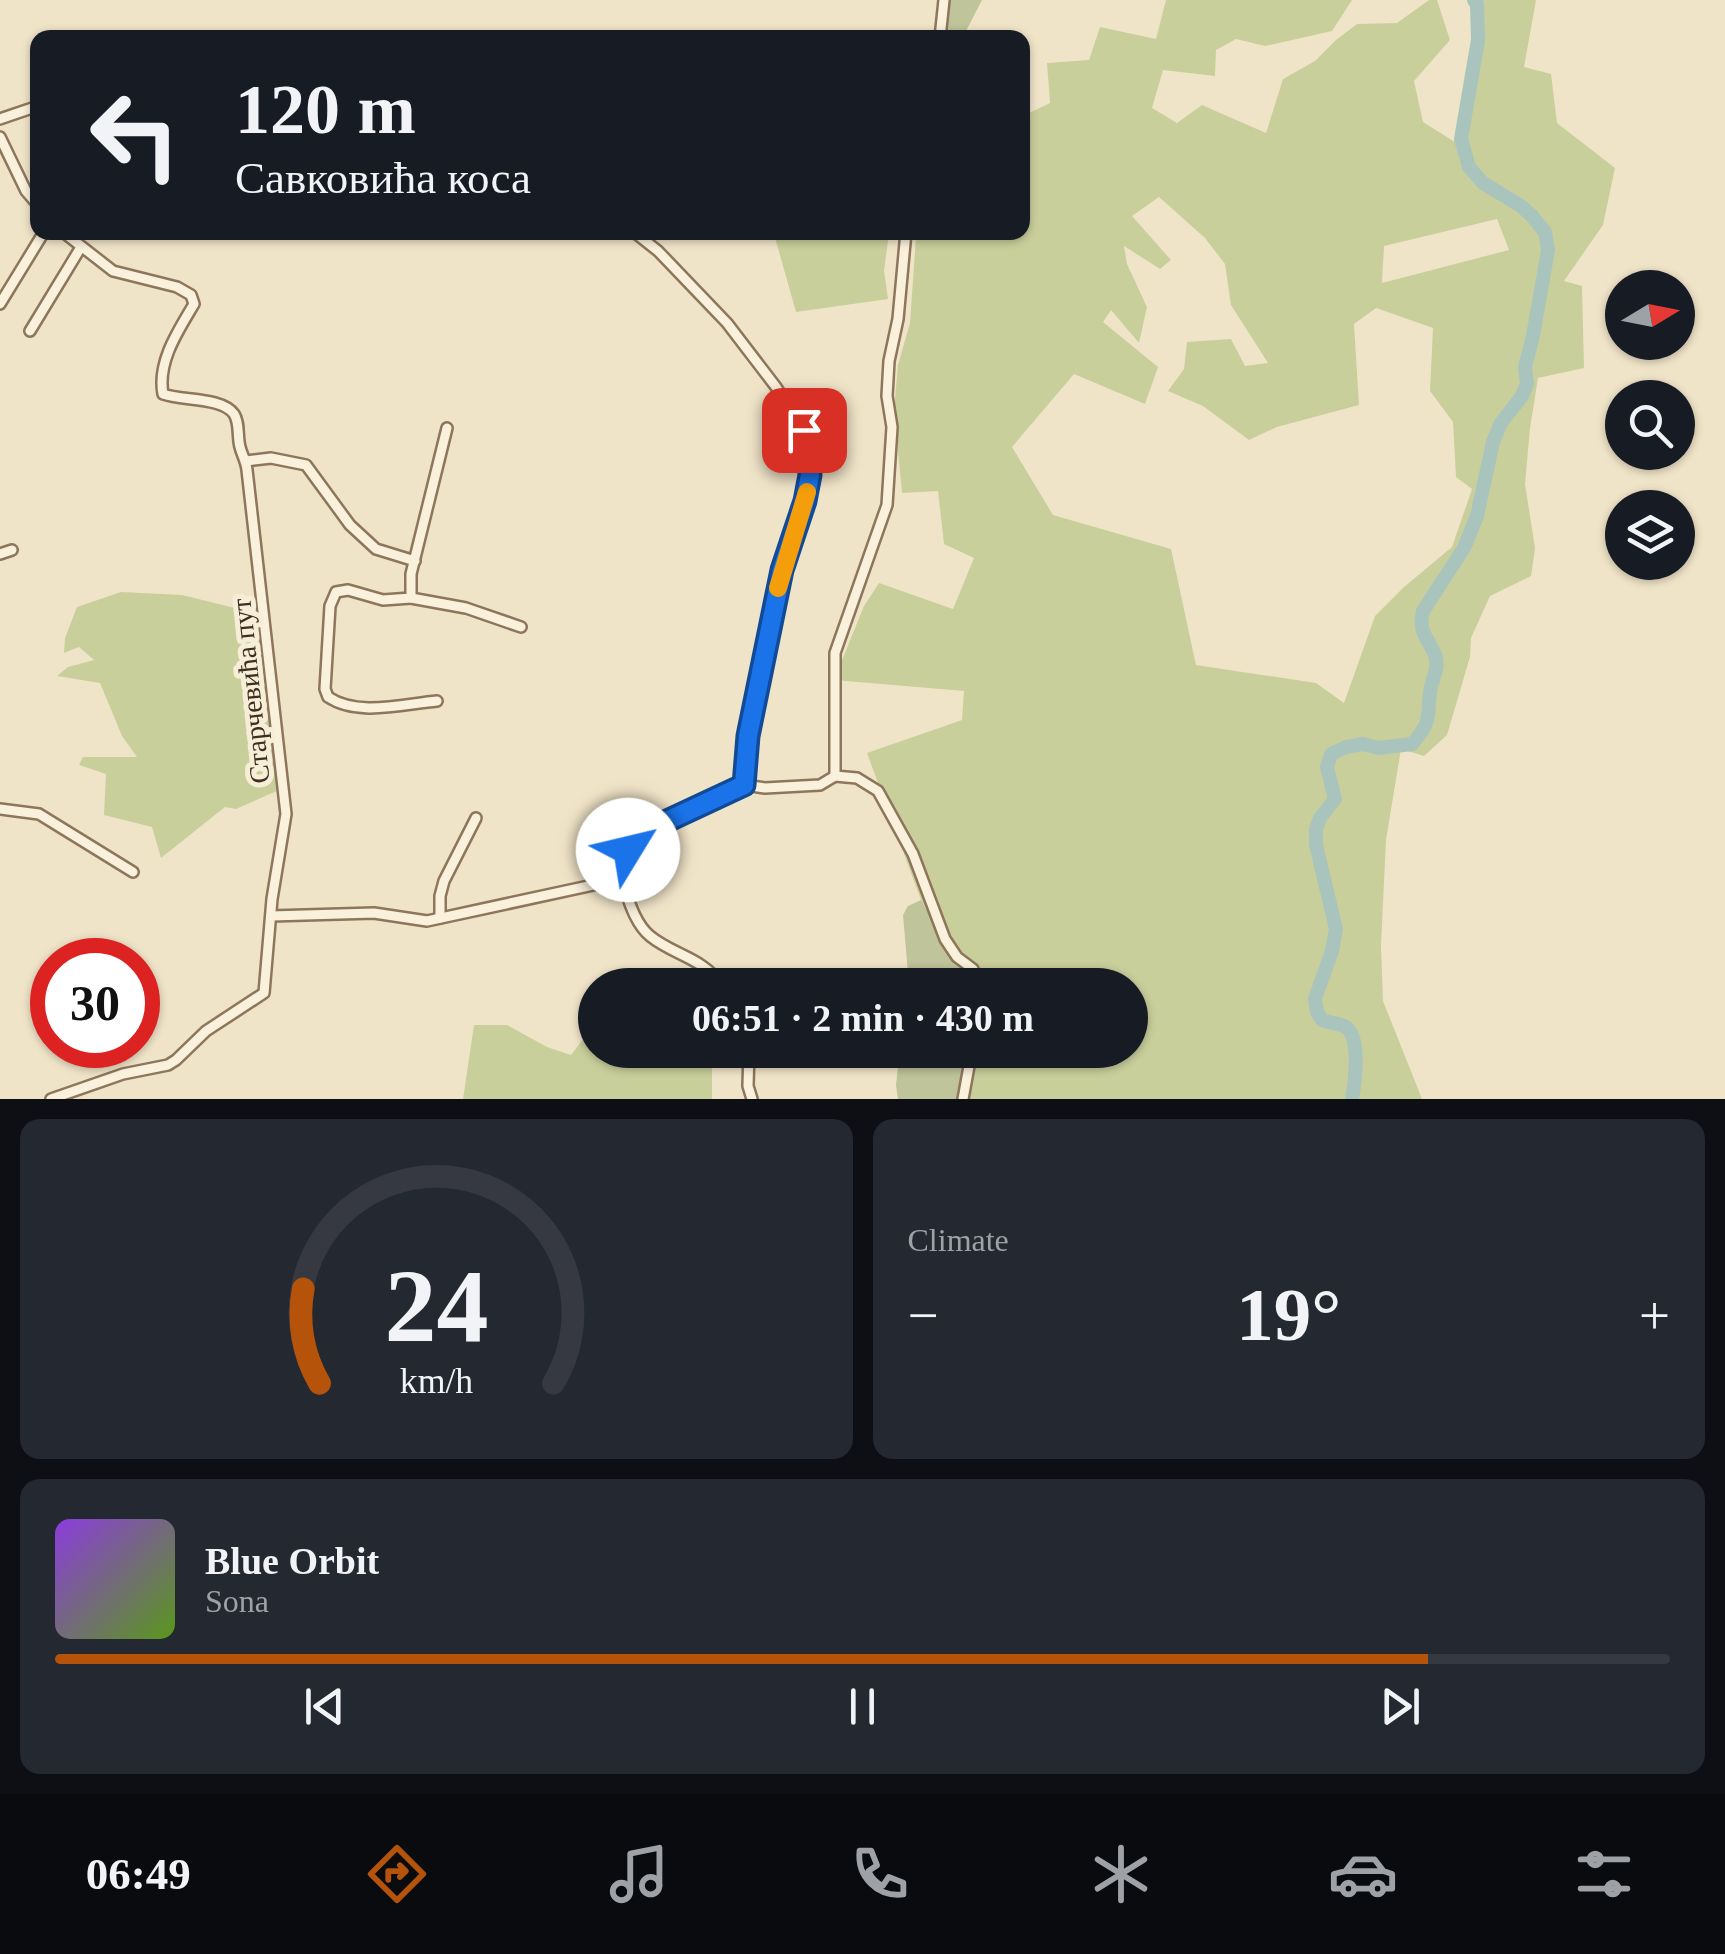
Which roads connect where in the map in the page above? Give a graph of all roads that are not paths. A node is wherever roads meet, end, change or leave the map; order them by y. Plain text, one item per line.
1 (944, 0) edge
2 (941, 30) edge
3 (30, 109) edge
4 (0, 119) edge
5 (0, 137) edge
6 (30, 189) edge
7 (39, 240) edge
8 (72, 240) edge
9 (644, 240) edge
10 (905, 240) edge
11 (81, 248) junction
12 (0, 277) edge
13 (14, 280) junction
14 (0, 304) edge
15 (30, 331) dead end
16 (447, 428) dead end
17 (246, 461) junction
18 (12, 550) dead end
19 (0, 554) edge
20 (415, 561) junction
21 (411, 598) junction
22 (521, 626) dead end
23 (437, 701) dead end
24 (834, 776) junction
25 (744, 785) junction
26 (0, 809) edge
27 (476, 818) dead end
28 (133, 872) dead end
29 (621, 880) junction
30 (270, 916) junction
31 (440, 918) junction
32 (708, 968) edge
33 (972, 968) edge
34 (748, 1068) edge
35 (969, 1068) edge
36 (52, 1099) edge
37 (752, 1099) edge
38 (963, 1099) edge

1 - 2 street
3 - 4 street
5 - 6 street
7 - 13 street
8 - 11 street, Старчевића пут
9 - 25 street
10 - 24 street
11 - 15 street
11 - 17 street, Старчевића пут
12 - 13 street
13 - 14 street
16 - 20 street
17 - 20 street
17 - 30 street, Старчевића пут
18 - 19 street
20 - 21 street
21 - 22 street
21 - 23 street
24 - 25 street
24 - 33 street
25 - 29 street
26 - 28 street
27 - 31 street
29 - 31 street
29 - 32 street
30 - 31 street
30 - 36 street, Старчевића пут
34 - 37 street
35 - 38 street

